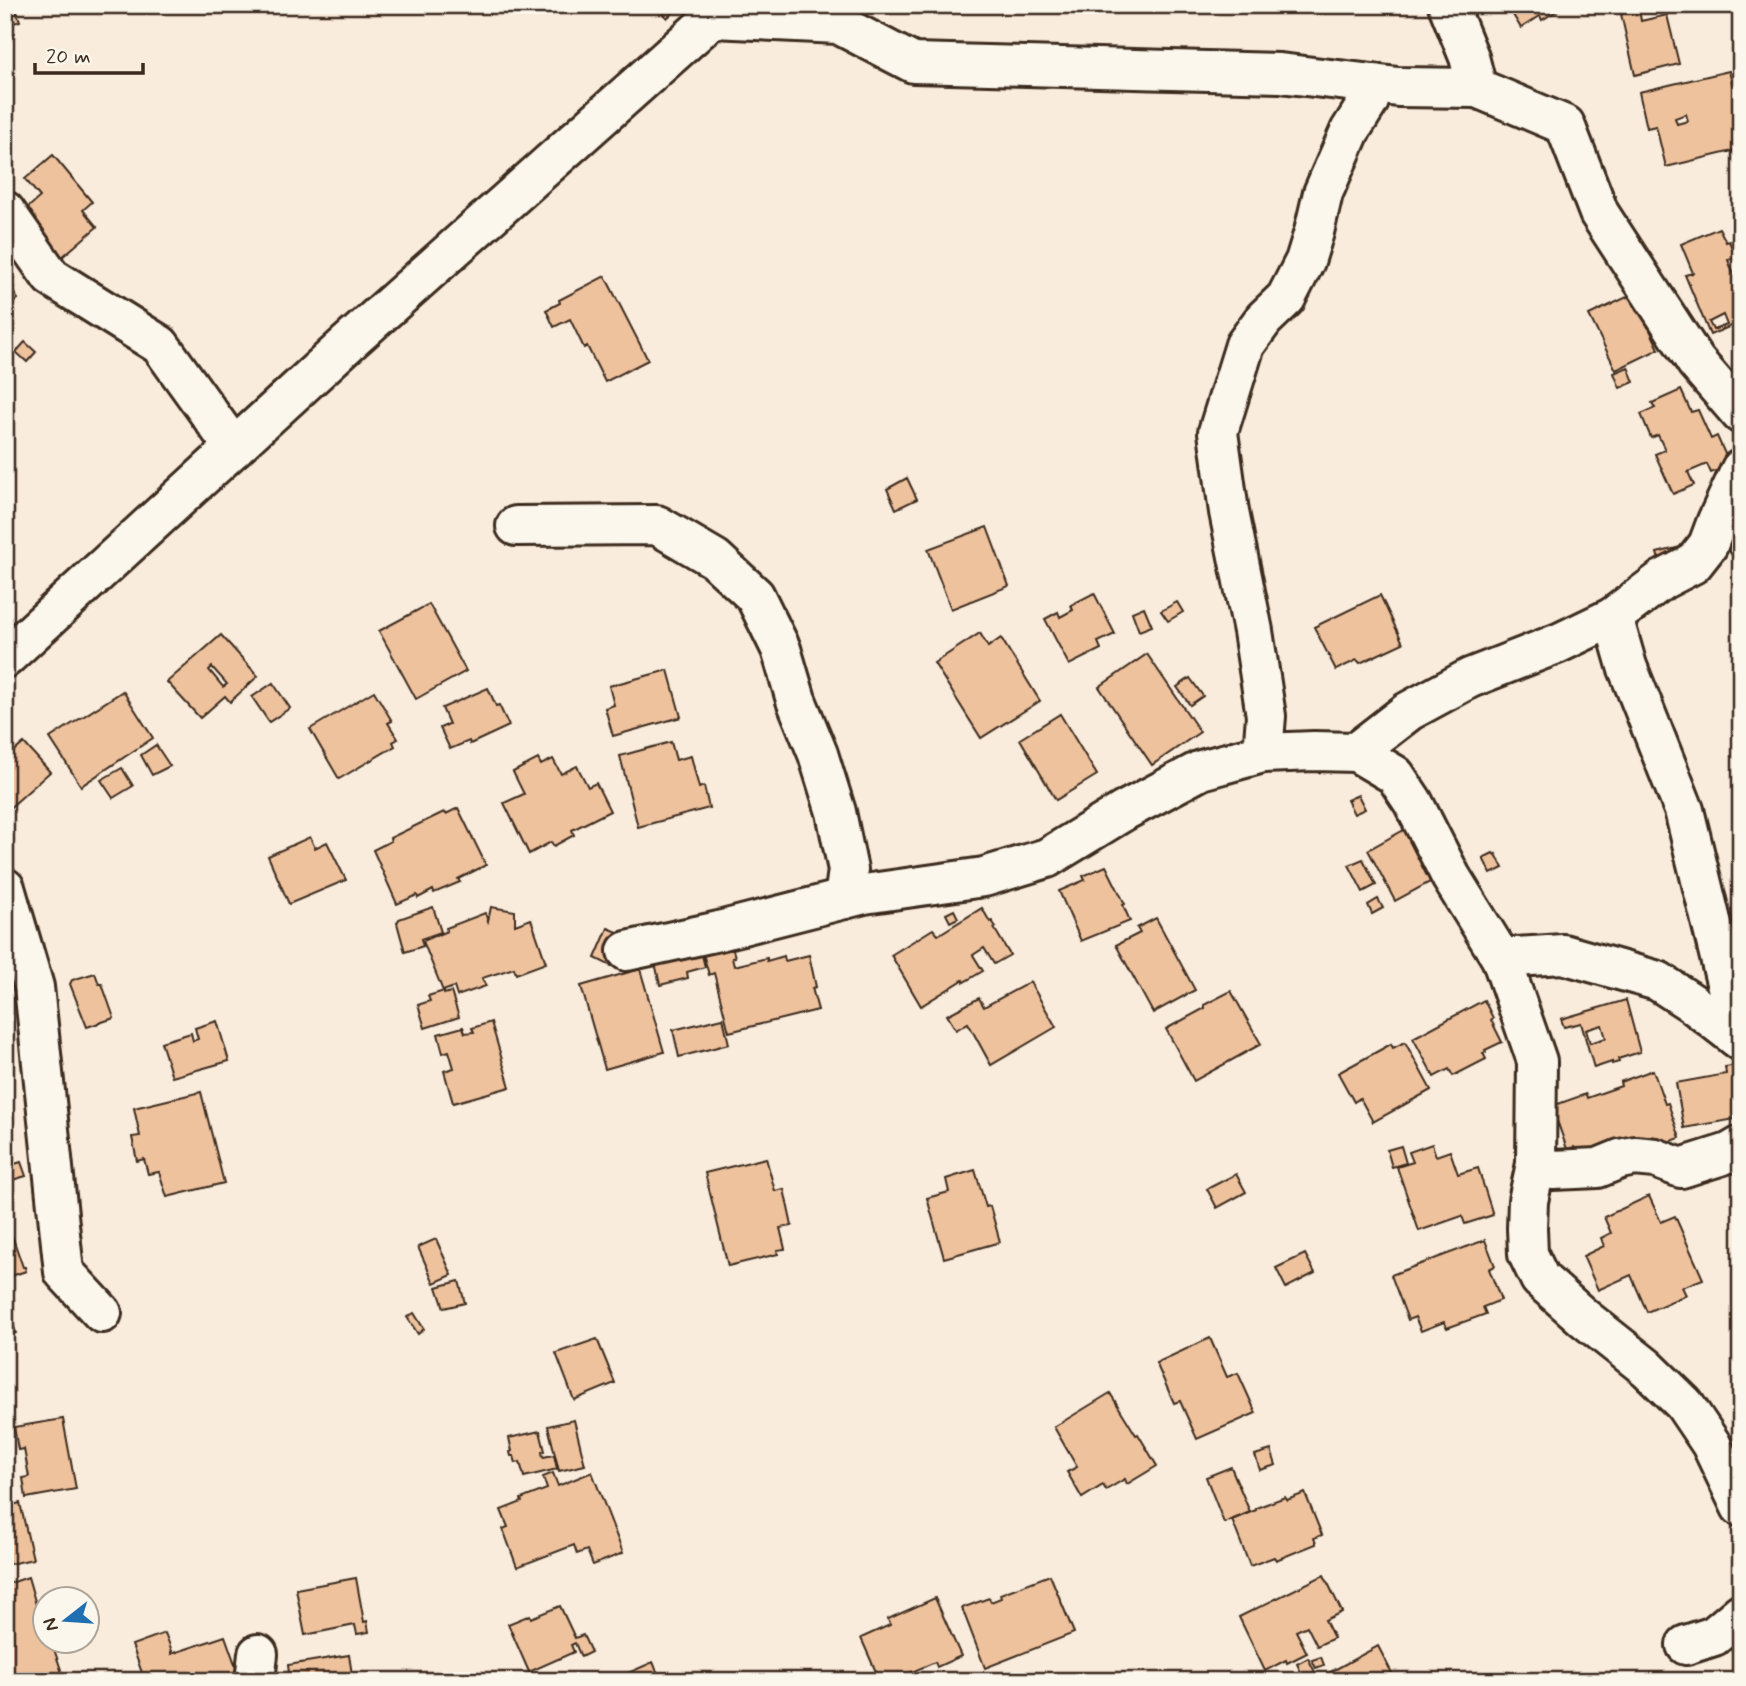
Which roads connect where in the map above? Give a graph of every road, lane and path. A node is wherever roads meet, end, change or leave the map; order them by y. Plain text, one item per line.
1 (1448, 5) edge
2 (720, 12) edge
3 (1374, 84) junction
4 (1477, 88) junction
5 (5, 211) edge
6 (1741, 414) edge
7 (234, 448) junction
8 (1741, 469) edge
9 (516, 526) dead end
10 (1612, 617) junction
11 (5, 658) edge
12 (1356, 752) junction
13 (1263, 753) junction
14 (5, 888) edge
15 (844, 899) junction
16 (627, 951) dead end
17 (1501, 958) junction
18 (1738, 1039) edge
19 (1741, 1146) edge
20 (1536, 1164) junction
21 (102, 1313) dead end
22 (1741, 1507) edge

1 - 4 street
2 - 3 street
2 - 7 street
3 - 4 street
3 - 13 street
4 - 6 street
5 - 7 street
7 - 11 street
8 - 10 street
9 - 15 street
10 - 12 street
10 - 18 street
12 - 13 street
12 - 17 street
13 - 15 street
14 - 21 street
15 - 16 street
17 - 18 street
17 - 20 street
19 - 20 street
20 - 22 street

